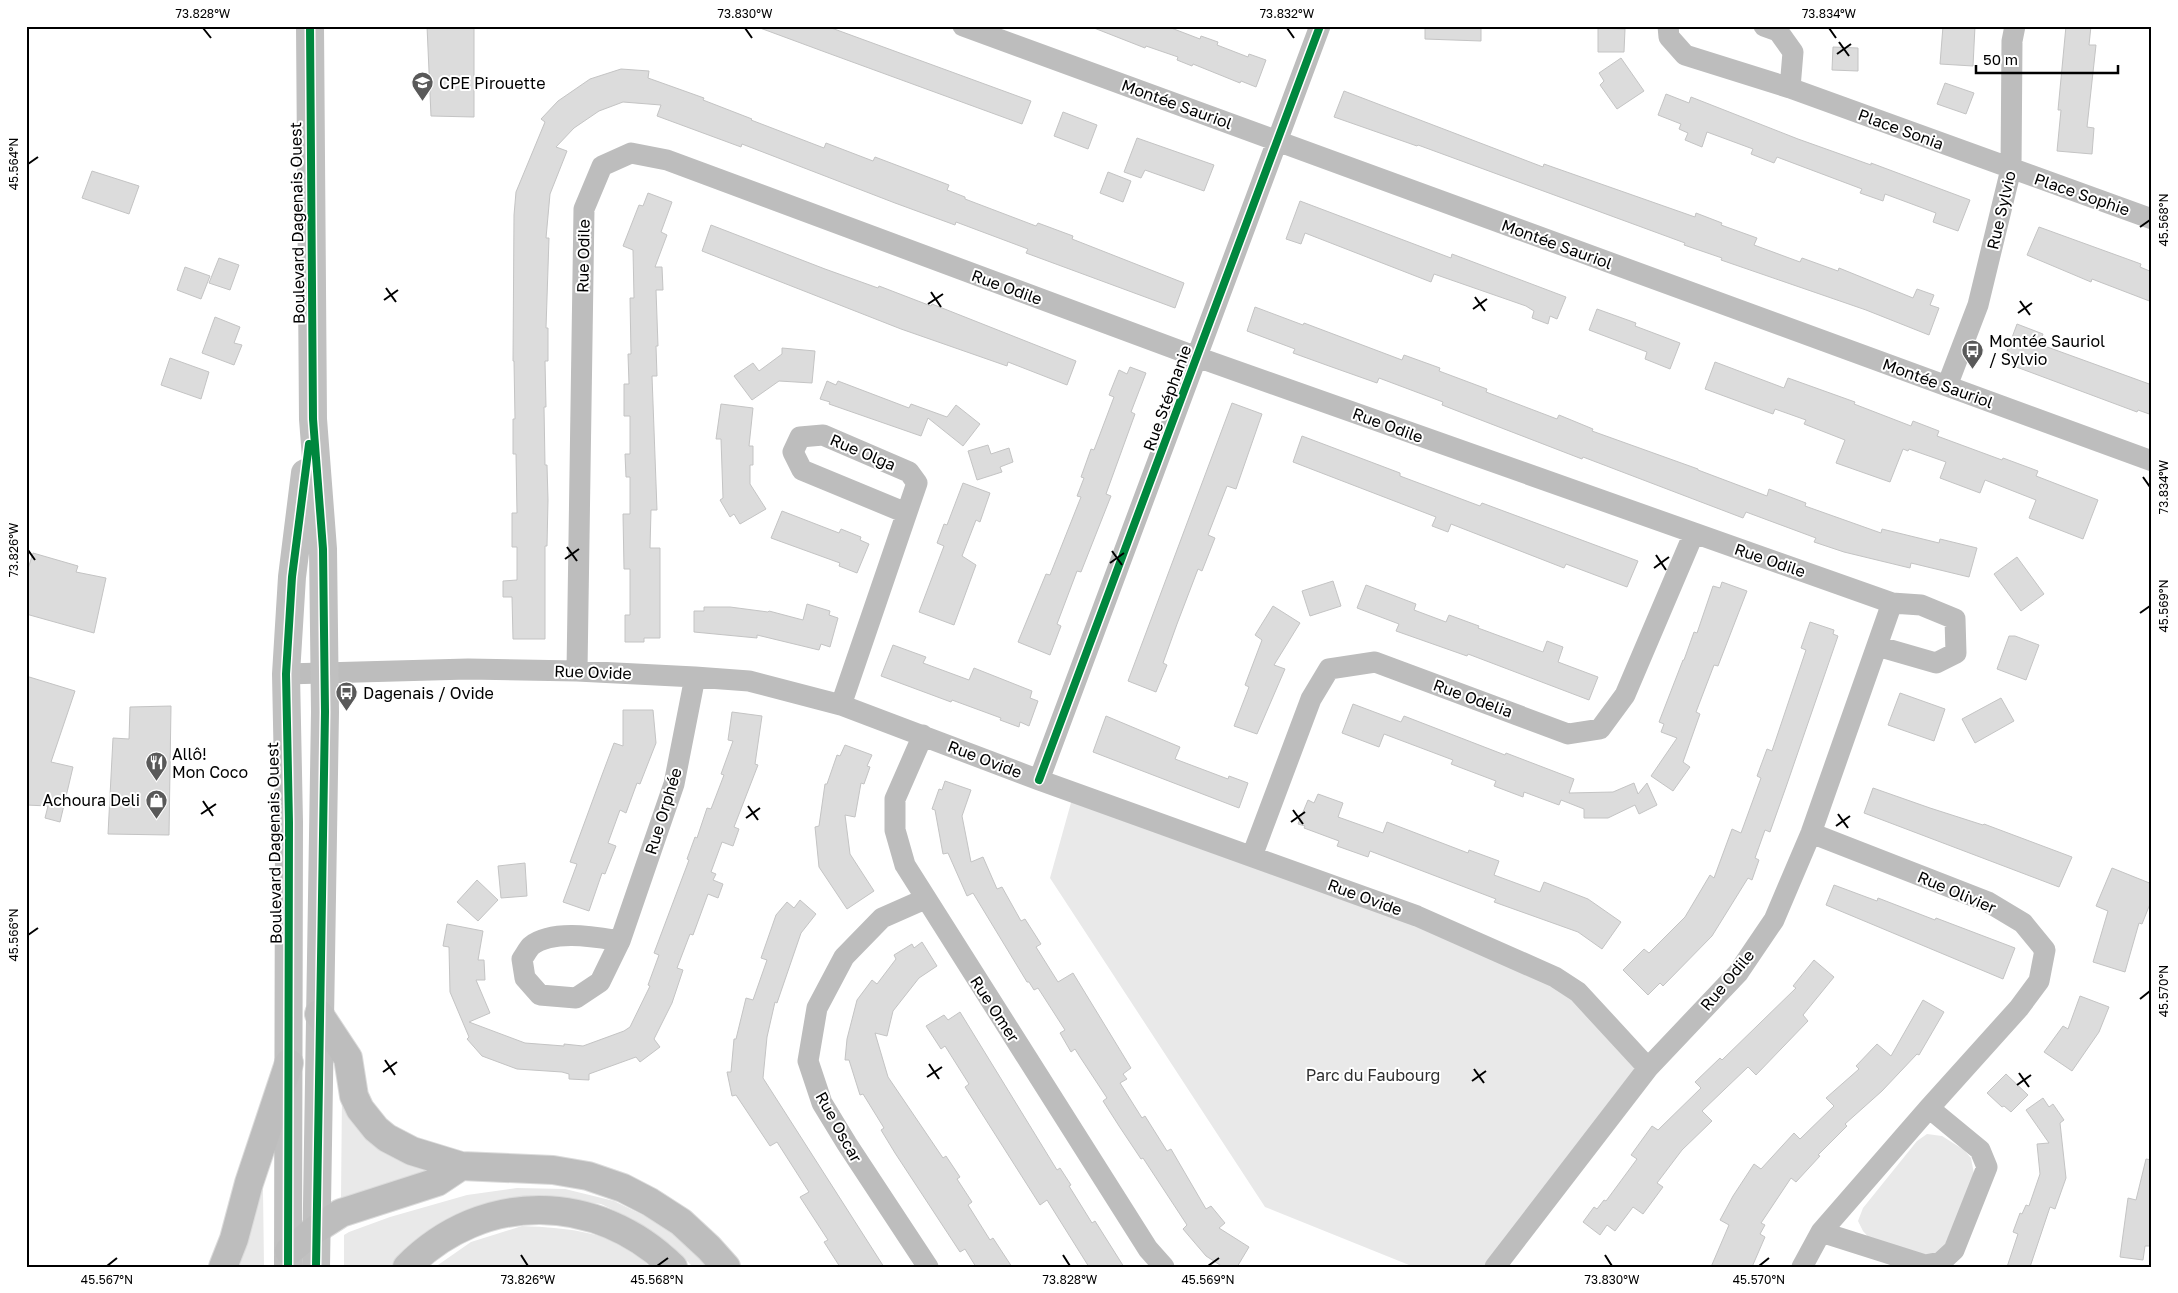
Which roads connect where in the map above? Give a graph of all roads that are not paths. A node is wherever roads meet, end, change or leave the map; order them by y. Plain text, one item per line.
1 (310, 26) edge
2 (963, 26) edge
3 (1320, 26) edge
4 (1668, 26) edge
5 (1764, 26) edge
6 (2015, 26) edge
7 (1790, 88) junction
8 (1277, 141) junction
9 (2011, 169) junction
10 (2152, 219) edge
11 (1197, 357) junction
12 (1947, 386) junction
13 (312, 420) junction
14 (2152, 461) edge
15 (906, 513) junction
16 (1694, 533) junction
17 (1892, 603) junction
18 (1877, 646) junction
19 (577, 671) junction
20 (324, 672) junction
21 (286, 674) junction
22 (695, 677) junction
23 (841, 705) junction
24 (923, 735) junction
25 (1039, 780) junction
26 (1811, 833) junction
27 (1252, 856) junction
28 (925, 899) junction
29 (620, 941) dead end
30 (319, 1014) junction
31 (289, 1063) junction
32 (1648, 1068) junction
33 (1929, 1108) junction
34 (461, 1166) junction
35 (316, 1229) junction
36 (1821, 1232) junction
37 (289, 1259) edge
38 (222, 1267) edge
39 (316, 1267) edge
40 (407, 1267) edge
41 (673, 1267) edge
42 (726, 1267) edge
43 (928, 1267) edge
44 (1164, 1267) edge
45 (1495, 1267) edge
46 (1802, 1267) edge

1 - 13 main road, Boulevard Dagenais Ouest
2 - 8 street, Montée Sauriol
3 - 8 street, Rue Stéphanie
4 - 7 street, Place Sonia
5 - 7 street
6 - 9 street, Rue Sylvio
7 - 9 street, Place Sonia
8 - 11 street, Rue Stéphanie
8 - 12 street, Montée Sauriol
9 - 10 street, Place Sophie
9 - 12 street, Rue Sylvio
11 - 16 street, Rue Odile
11 - 19 street, Rue Odile
11 - 25 street, Rue Stéphanie
12 - 14 street, Montée Sauriol
13 - 20 main road, Boulevard Dagenais Ouest
13 - 21 main road, Boulevard Dagenais Ouest
15 - 15 street, Rue Olga
15 - 23 street, Rue Olga
16 - 17 street, Rue Odile
16 - 27 street, Rue Odelia
17 - 18 street, Rue Odile
17 - 18 street, Rue Odile
18 - 26 street, Rue Odile
19 - 20 street, Rue Ovide
19 - 22 street, Rue Ovide
20 - 21 street, Rue Ovide
20 - 30 main road, Boulevard Dagenais Ouest
21 - 31 main road, Boulevard Dagenais Ouest
22 - 23 street, Rue Ovide
22 - 29 street, Rue Orphée
23 - 24 street, Rue Ovide
24 - 25 street, Rue Ovide
24 - 28 street, Rue Omer
25 - 27 street, Rue Ovide
26 - 32 street, Rue Odile
26 - 33 street, Rue Olivier
27 - 32 street, Rue Ovide
28 - 43 street, Rue Oscar
28 - 44 street, Rue Omer
30 - 34 main road
30 - 35 main road, Boulevard Dagenais Ouest
31 - 37 main road, Boulevard Dagenais Ouest
31 - 38 main road
32 - 45 street, Rue Odile
33 - 36 street, Rue Olivier
33 - 36 street
34 - 35 main road
34 - 42 main road
35 - 37 main road
35 - 39 main road, Boulevard Dagenais Ouest
36 - 46 street, Rue Olivier
40 - 41 main road

